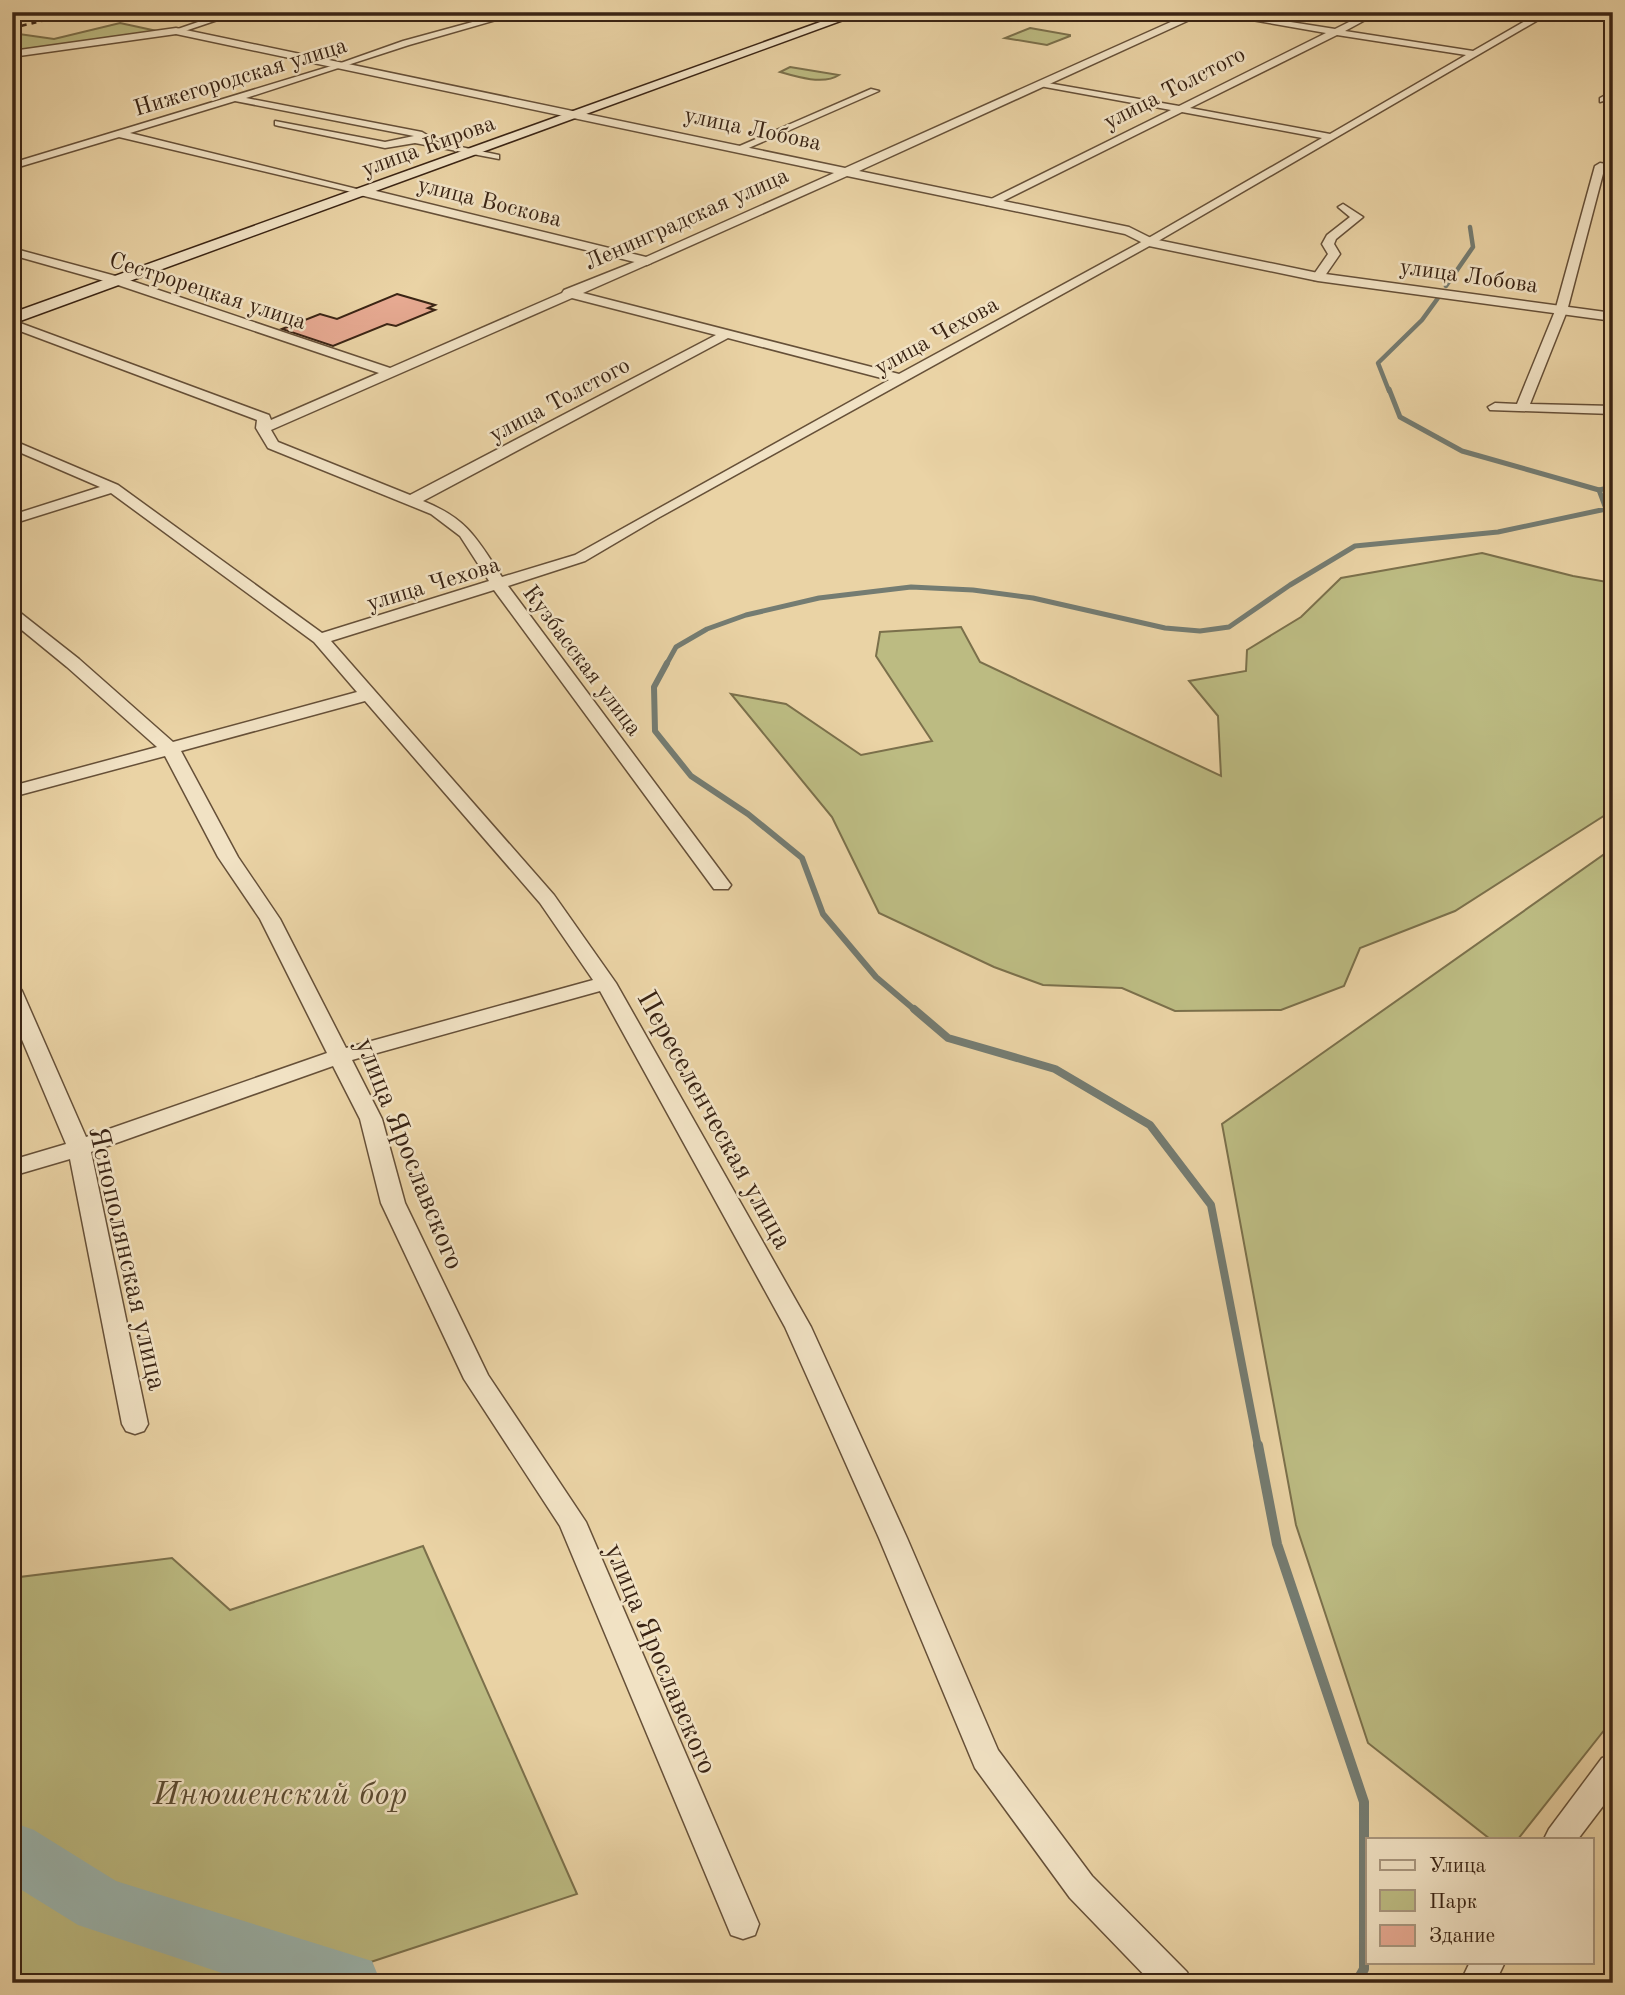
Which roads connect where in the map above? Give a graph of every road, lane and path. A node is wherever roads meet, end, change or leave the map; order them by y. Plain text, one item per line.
1 (237, 12) edge
2 (520, 12) edge
3 (859, 12) edge
4 (1202, 12) edge
5 (1210, 12) edge
6 (1376, 12) edge
7 (1548, 12) edge
8 (176, 30) junction
9 (1333, 32) junction
10 (12, 54) edge
11 (1474, 54) junction
12 (341, 66) junction
13 (1045, 84) junction
14 (874, 91) dead end
15 (235, 98) junction
16 (1178, 109) junction
17 (574, 115) junction
18 (279, 123) dead end
19 (119, 134) junction
20 (1332, 137) junction
21 (415, 140) junction
22 (740, 148) junction
23 (474, 152) junction
24 (495, 157) dead end
25 (12, 166) edge
26 (1607, 167) edge
27 (845, 170) junction
28 (364, 192) junction
29 (992, 202) junction
30 (1343, 207) dead end
31 (1149, 242) junction
32 (12, 251) edge
33 (647, 261) junction
34 (1318, 277) junction
35 (119, 281) junction
36 (568, 293) junction
37 (1561, 311) junction
38 (1613, 317) edge
39 (12, 322) edge
40 (727, 334) junction
41 (389, 373) junction
42 (901, 379) junction
43 (1495, 407) dead end
44 (1522, 408) junction
45 (1613, 410) edge
46 (263, 428) junction
47 (12, 444) edge
48 (113, 488) junction
49 (411, 501) junction
50 (12, 520) edge
51 (499, 585) junction
52 (12, 614) edge
53 (320, 639) junction
54 (367, 695) junction
55 (171, 750) junction
56 (12, 792) edge
57 (722, 885) dead end
58 (606, 983) junction
59 (12, 991) edge
60 (341, 1056) junction
61 (79, 1148) junction
62 (12, 1168) edge
63 (135, 1424) dead end
64 (1613, 1768) edge
65 (1561, 1838) edge
66 (743, 1924) dead end
67 (1487, 1964) edge
68 (1175, 1983) edge
69 (1477, 1983) edge

1 - 8 street
2 - 12 street, Нижегородская улица
3 - 17 main road, улица Кирова
4 - 13 street, Ленинградская улица
5 - 9 street
6 - 9 street, улица Толстого
7 - 11 street, улица Чехова
8 - 10 street
8 - 12 street, улица Лобова
9 - 11 street
9 - 16 street, улица Толстого
11 - 20 street, улица Чехова
12 - 15 street, Нижегородская улица
12 - 17 street, улица Лобова
13 - 16 street
13 - 27 street, Ленинградская улица
14 - 22 street
15 - 19 street, Нижегородская улица
15 - 21 street
16 - 20 street
16 - 29 street, улица Толстого
17 - 22 street, улица Лобова
17 - 23 main road, улица Кирова
18 - 21 street
19 - 25 street, Нижегородская улица
19 - 28 street, улица Воскова
20 - 31 street, улица Чехова
21 - 23 street
22 - 27 street, улица Лобова
23 - 24 street
23 - 28 main road, улица Кирова
26 - 37 street
27 - 29 street, улица Лобова
27 - 33 street, Ленинградская улица
28 - 33 street, улица Воскова
28 - 35 main road, улица Кирова
29 - 31 street, улица Лобова
30 - 34 street
31 - 34 street, улица Лобова
31 - 42 street, улица Чехова
32 - 35 street, Сестрорецкая улица
33 - 36 street, Ленинградская улица
34 - 37 street, улица Лобова
35 - 39 main road, улица Кирова
35 - 41 street, Сестрорецкая улица
36 - 40 street
36 - 41 street, Ленинградская улица
37 - 38 street, улица Лобова
37 - 44 street
39 - 46 street, Кузбасская улица
40 - 42 street
40 - 49 street, улица Толстого
41 - 46 street, Ленинградская улица
42 - 51 street, улица Чехова
43 - 44 street
44 - 45 street
46 - 49 street, Кузбасская улица
47 - 48 street, Переселенческая улица
48 - 50 street
48 - 53 street, Переселенческая улица
49 - 51 street, Кузбасская улица
51 - 53 street, улица Чехова
51 - 57 street, Кузбасская улица
52 - 55 street, улица Ярославского
53 - 54 street, Переселенческая улица
54 - 55 street
54 - 58 street, Переселенческая улица
55 - 56 street
55 - 60 street, улица Ярославского
58 - 60 street
58 - 68 street, Переселенческая улица
59 - 61 street, Яснополянская улица
60 - 61 street
60 - 66 street, улица Ярославского
61 - 62 street
61 - 63 street, Яснополянская улица
64 - 65 street
67 - 69 street

